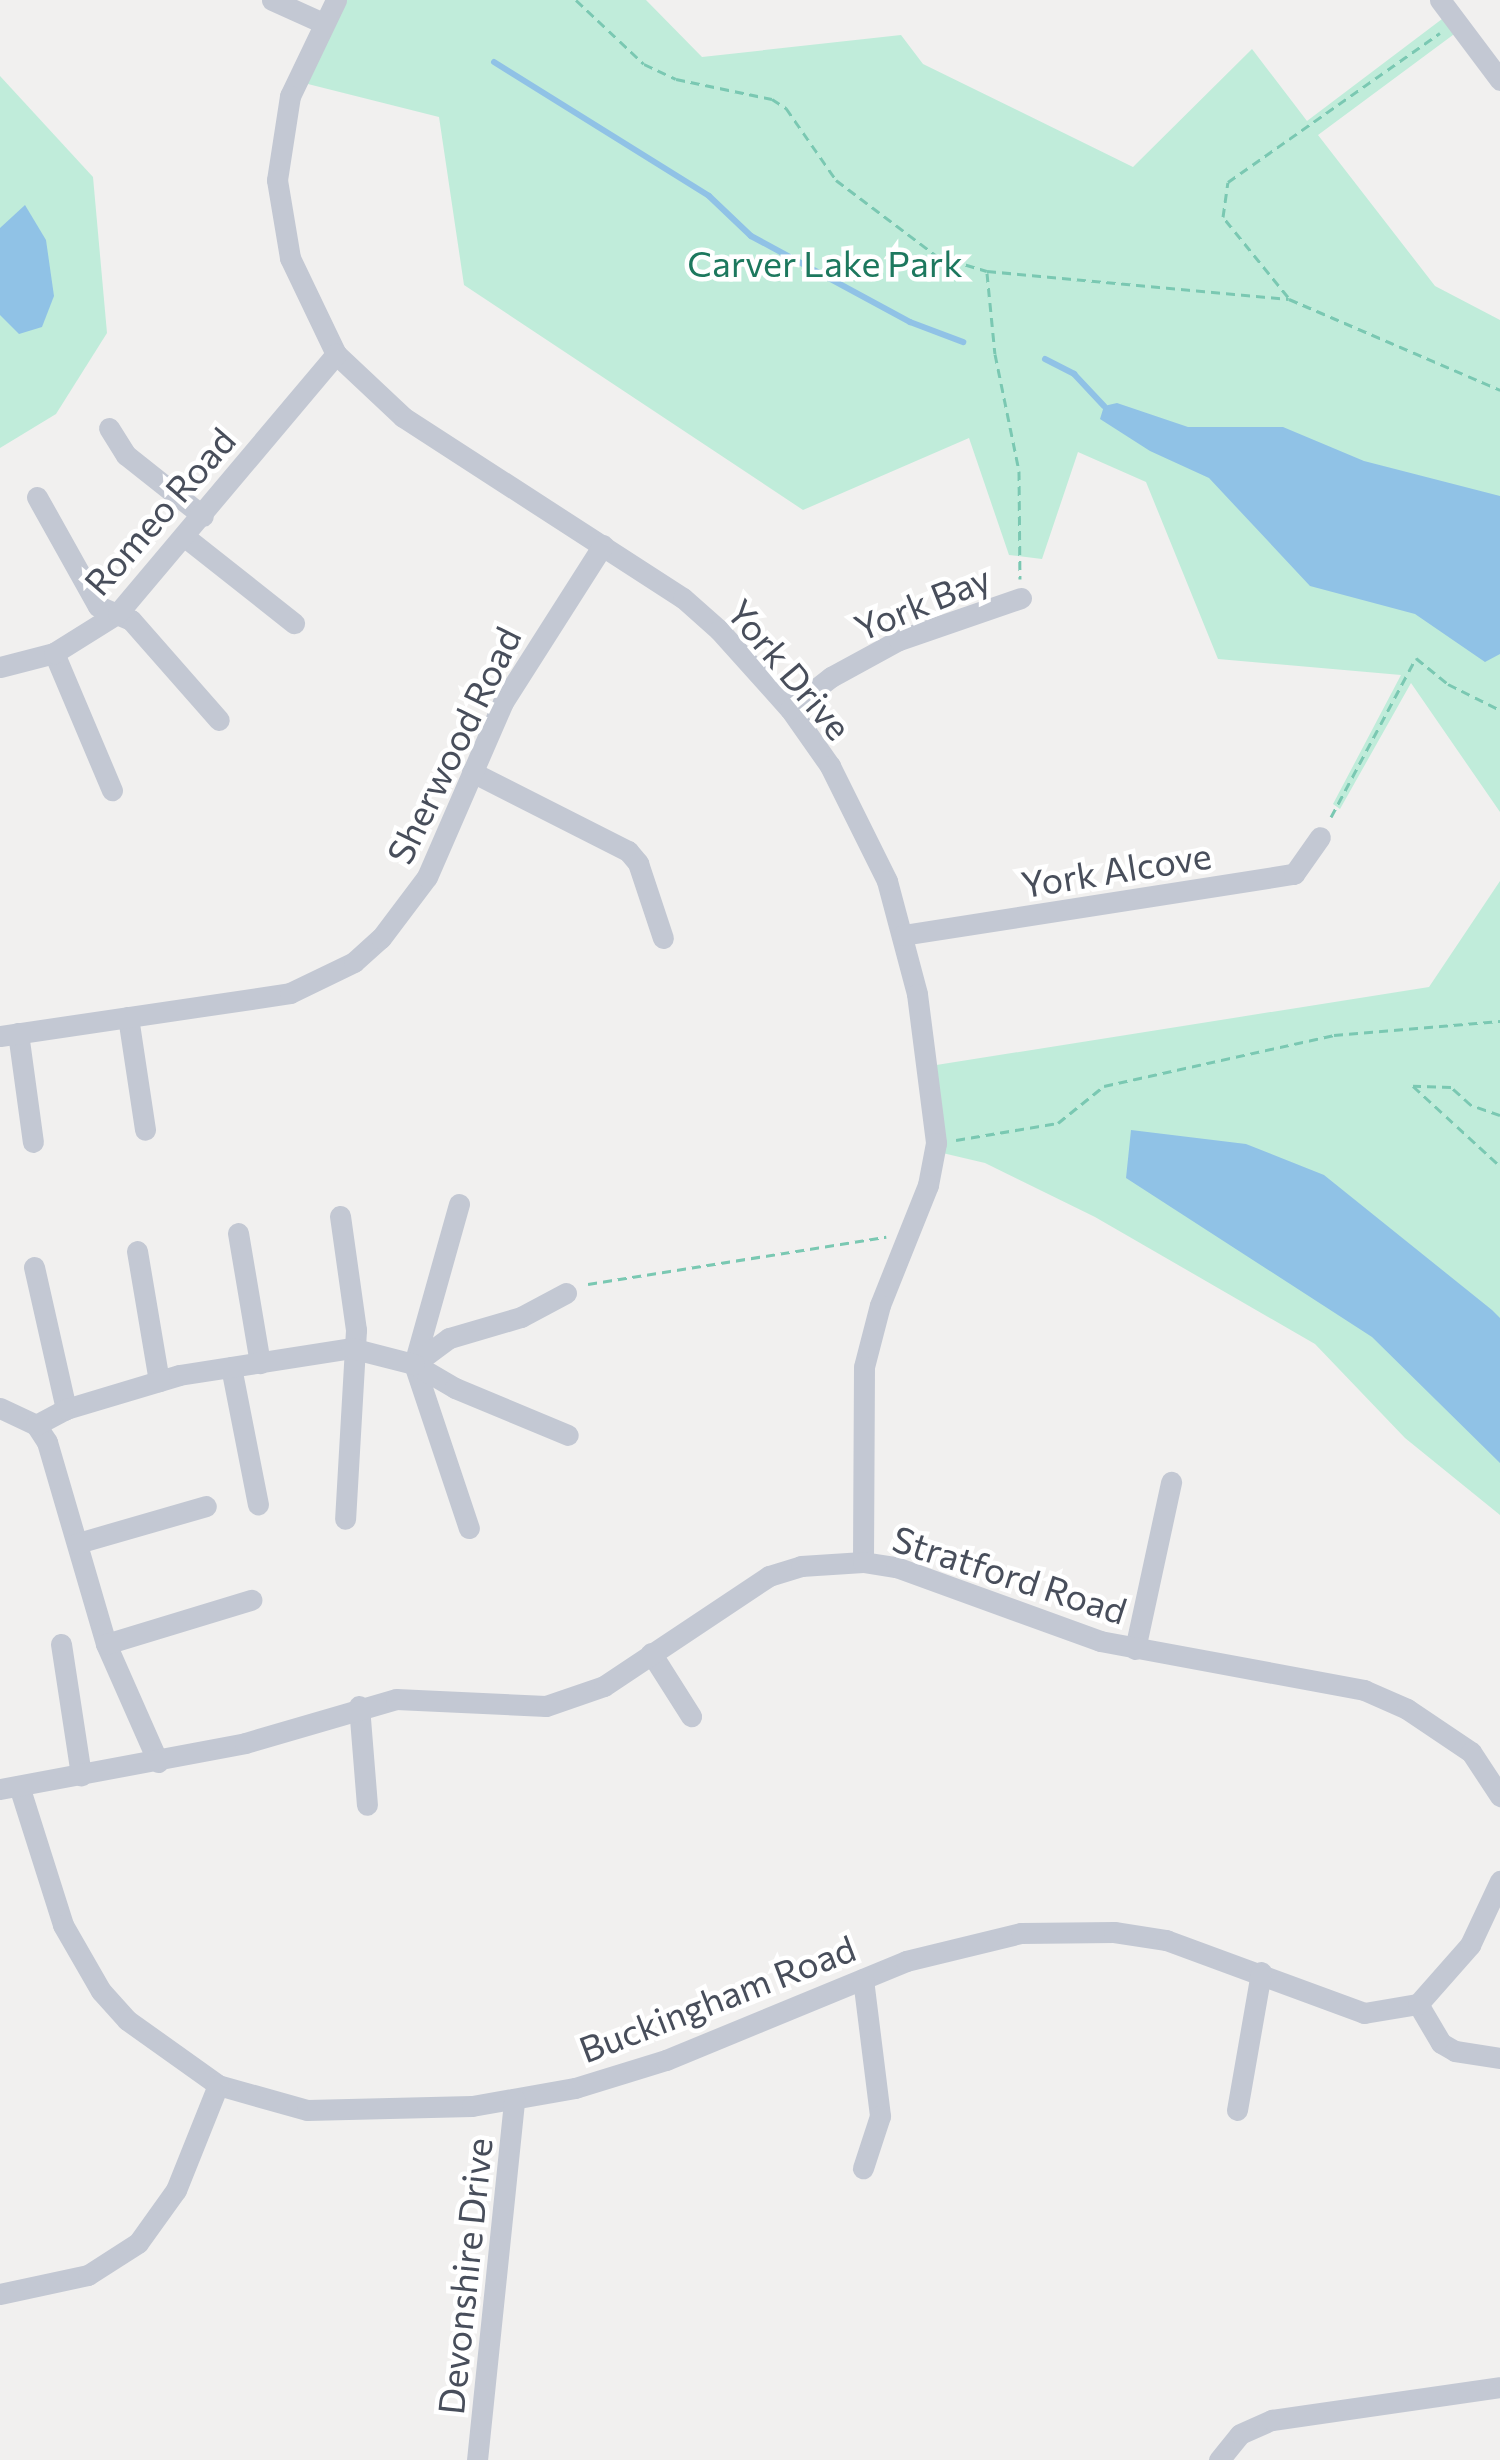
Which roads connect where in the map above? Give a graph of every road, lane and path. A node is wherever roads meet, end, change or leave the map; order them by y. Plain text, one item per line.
1 (272, 0) edge
2 (336, 0) edge
3 (576, 0) edge
4 (1440, 0) edge
5 (1456, 22) junction
6 (323, 23) junction
7 (1500, 80) edge
8 (987, 272) junction
9 (1289, 299) junction
10 (336, 354) junction
11 (1500, 390) edge
12 (109, 428) dead end
13 (37, 497) dead end
14 (203, 516) junction
15 (185, 537) junction
16 (604, 545) junction
17 (1021, 598) joint
18 (118, 613) junction
19 (294, 623) dead end
20 (53, 652) junction
21 (0, 668) edge
22 (790, 709) junction
23 (1500, 710) edge
24 (219, 720) dead end
25 (472, 772) junction
26 (112, 790) dead end
27 (1320, 837) joint
28 (903, 935) junction
29 (663, 938) dead end
30 (128, 1017) junction
31 (1500, 1022) edge
32 (9, 1034) edge
33 (1500, 1115) edge
34 (145, 1130) dead end
35 (33, 1142) dead end
36 (936, 1143) junction
37 (1500, 1166) edge
38 (459, 1204) dead end
39 (340, 1216) dead end
40 (238, 1233) dead end
41 (905, 1240) junction
42 (137, 1251) dead end
43 (34, 1267) dead end
44 (566, 1293) joint
45 (351, 1348) junction
46 (260, 1363) junction
47 (414, 1364) junction
48 (231, 1367) junction
49 (159, 1381) junction
50 (0, 1408) edge
51 (67, 1409) junction
52 (36, 1424) junction
53 (568, 1435) dead end
54 (1171, 1482) dead end
55 (258, 1504) dead end
56 (206, 1506) dead end
57 (345, 1519) dead end
58 (469, 1528) dead end
59 (78, 1543) junction
60 (863, 1562) junction
61 (251, 1600) dead end
62 (61, 1644) dead end
63 (106, 1644) junction
64 (1135, 1649) junction
65 (651, 1654) junction
66 (359, 1706) junction
67 (691, 1716) dead end
68 (158, 1762) junction
69 (81, 1775) junction
70 (10, 1788) edge
71 (1500, 1796) edge
72 (367, 1805) dead end
73 (1500, 1881) edge
74 (1261, 1972) junction
75 (863, 1979) junction
76 (1418, 2003) junction
77 (1500, 2057) edge
78 (218, 2085) junction
79 (514, 2099) junction
80 (1237, 2110) dead end
81 (863, 2168) dead end
82 (0, 2294) edge
83 (1500, 2387) edge
84 (477, 2460) edge
85 (1220, 2460) edge

1 - 6 street
2 - 6 street, York Drive
3 - 8 path
4 - 5 street
5 - 7 street
5 - 9 path
6 - 10 street, York Drive
8 - 9 path
8 - 17 path
9 - 11 path
10 - 14 street, Romeo Road
10 - 16 street, York Drive
12 - 14 street
13 - 18 street
14 - 15 street, Romeo Road
15 - 18 street, Romeo Road
15 - 19 street
16 - 22 street, York Drive
16 - 25 street, Sherwood Road
17 - 22 street, York Bay
18 - 20 street, Romeo Road
18 - 24 street
20 - 21 street, Romeo Road
20 - 26 street
22 - 28 street, York Drive
23 - 27 path
25 - 29 street
25 - 30 street, Sherwood Road
27 - 28 street, York Alcove
28 - 36 street, York Drive
30 - 32 street, Sherwood Road
30 - 34 street
31 - 36 path
32 - 35 street
33 - 37 path
36 - 41 street, York Drive
38 - 47 street
39 - 45 street
40 - 46 street
41 - 44 path
41 - 60 street, York Drive
42 - 49 street
43 - 51 street
44 - 47 street
45 - 46 street
45 - 47 street
45 - 57 street
46 - 48 street
47 - 53 street
47 - 58 street
48 - 49 street
48 - 55 street
49 - 51 street
50 - 52 street
51 - 52 street
52 - 59 street
54 - 64 street
56 - 59 street
59 - 63 street
60 - 64 street, Stratford Road
60 - 65 street, Stratford Road
61 - 63 street
62 - 69 street
63 - 68 street
64 - 71 street, Stratford Road
65 - 66 street, Stratford Road
65 - 67 street
66 - 68 street, Stratford Road
66 - 72 street
68 - 69 street, Stratford Road
69 - 70 street, Stratford Road
70 - 78 street, Buckingham Road
73 - 76 street
74 - 75 street, Buckingham Road
74 - 76 street, Buckingham Road
74 - 80 street
75 - 79 street, Buckingham Road
75 - 81 street
76 - 77 street
78 - 79 street, Buckingham Road
78 - 82 street
79 - 84 street, Devonshire Drive
83 - 85 street

